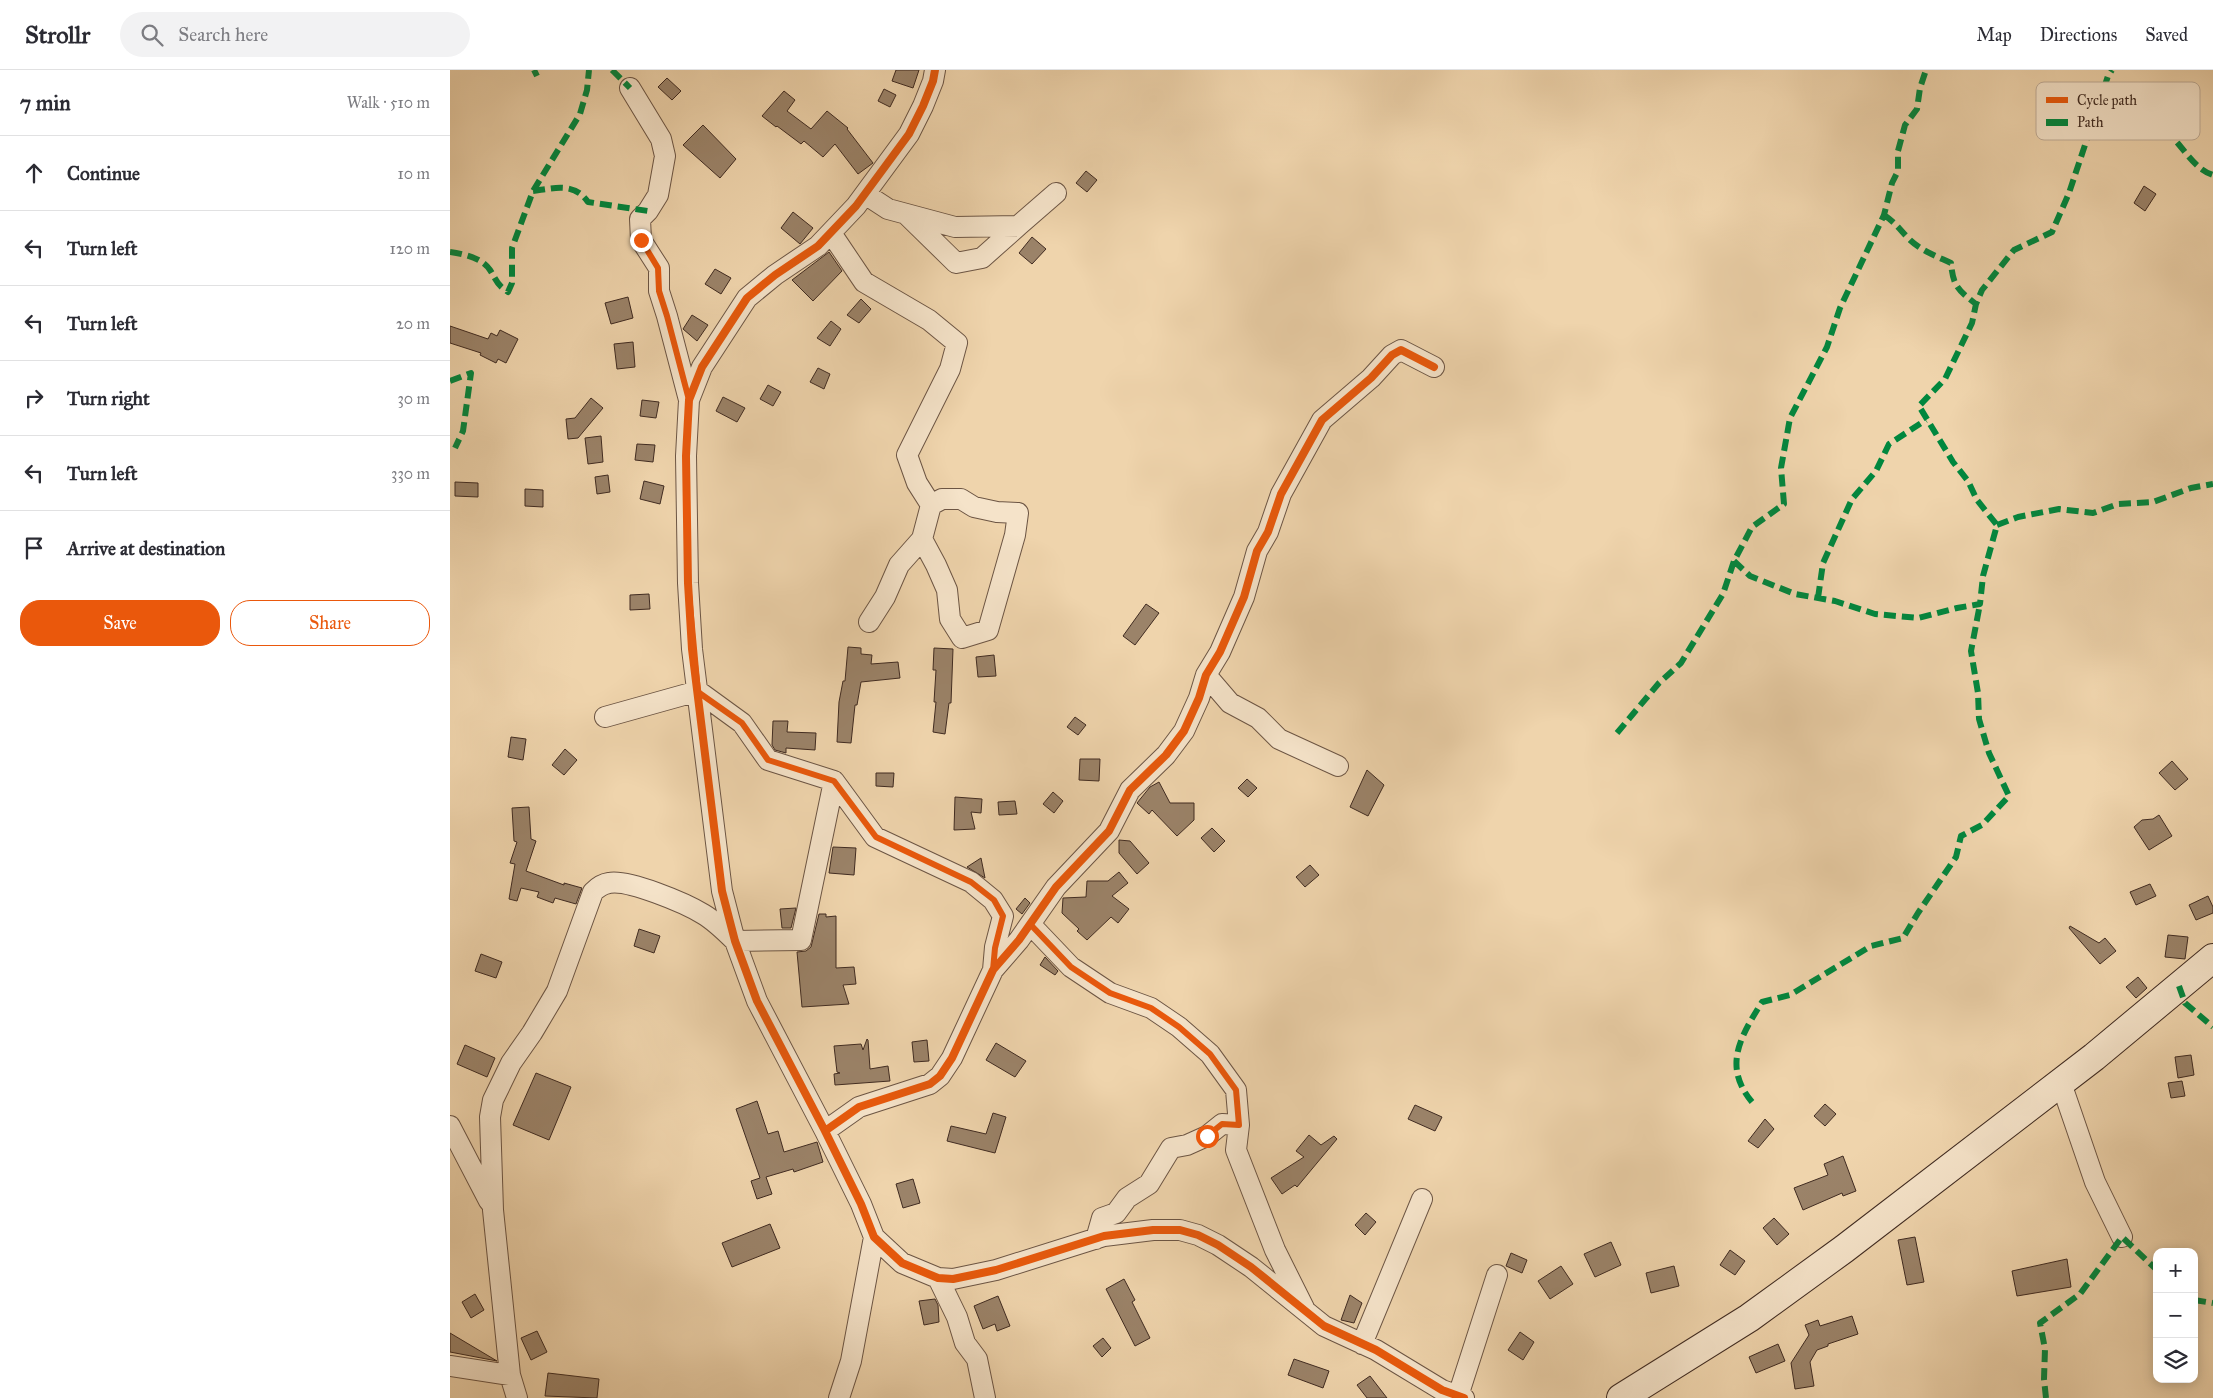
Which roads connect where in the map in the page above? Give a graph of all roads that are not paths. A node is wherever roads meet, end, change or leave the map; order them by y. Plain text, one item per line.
1 (935, 70) edge
2 (630, 88) dead end
3 (1056, 193) dead end
4 (865, 194) junction
5 (906, 214) junction
6 (1018, 226) junction
7 (831, 232) junction
8 (1434, 367) dead end
9 (689, 400) junction
10 (931, 505) junction
11 (922, 540) junction
12 (869, 622) dead end
13 (1206, 675) junction
14 (698, 692) junction
15 (605, 717) dead end
16 (1338, 766) dead end
17 (834, 781) junction
18 (1030, 924) junction
19 (735, 941) junction
20 (2213, 958) edge
21 (993, 970) junction
22 (2061, 1083) junction
23 (1239, 1125) junction
24 (450, 1126) edge
25 (825, 1131) junction
26 (1422, 1199) dead end
27 (493, 1210) junction
28 (874, 1237) junction
29 (2122, 1237) dead end
30 (1096, 1239) junction
31 (1498, 1275) dead end
32 (938, 1278) junction
33 (1306, 1312) junction
34 (1362, 1344) junction
35 (450, 1366) edge
36 (510, 1375) junction
37 (1461, 1397) edge
38 (517, 1398) edge
39 (839, 1398) edge
40 (985, 1398) edge
41 (1621, 1398) edge

1 - 4 street
2 - 9 street
3 - 6 street
4 - 5 street
4 - 7 street
5 - 6 street
5 - 6 street
7 - 9 street
7 - 10 street
8 - 13 street
9 - 14 street
10 - 11 street
10 - 11 street
11 - 12 street
13 - 16 street
13 - 18 street
14 - 15 street
14 - 17 street
14 - 19 street
17 - 19 street
17 - 21 street
18 - 21 street
18 - 23 street
19 - 25 street
19 - 27 street
20 - 22 street
21 - 25 street
22 - 29 street
22 - 41 street
23 - 30 street
23 - 33 street
24 - 27 street
25 - 28 street
26 - 34 street
27 - 36 street
28 - 32 street
28 - 39 street
30 - 32 street
30 - 33 street
31 - 37 street
32 - 40 street
33 - 34 street
34 - 37 street
35 - 36 street
36 - 38 street

